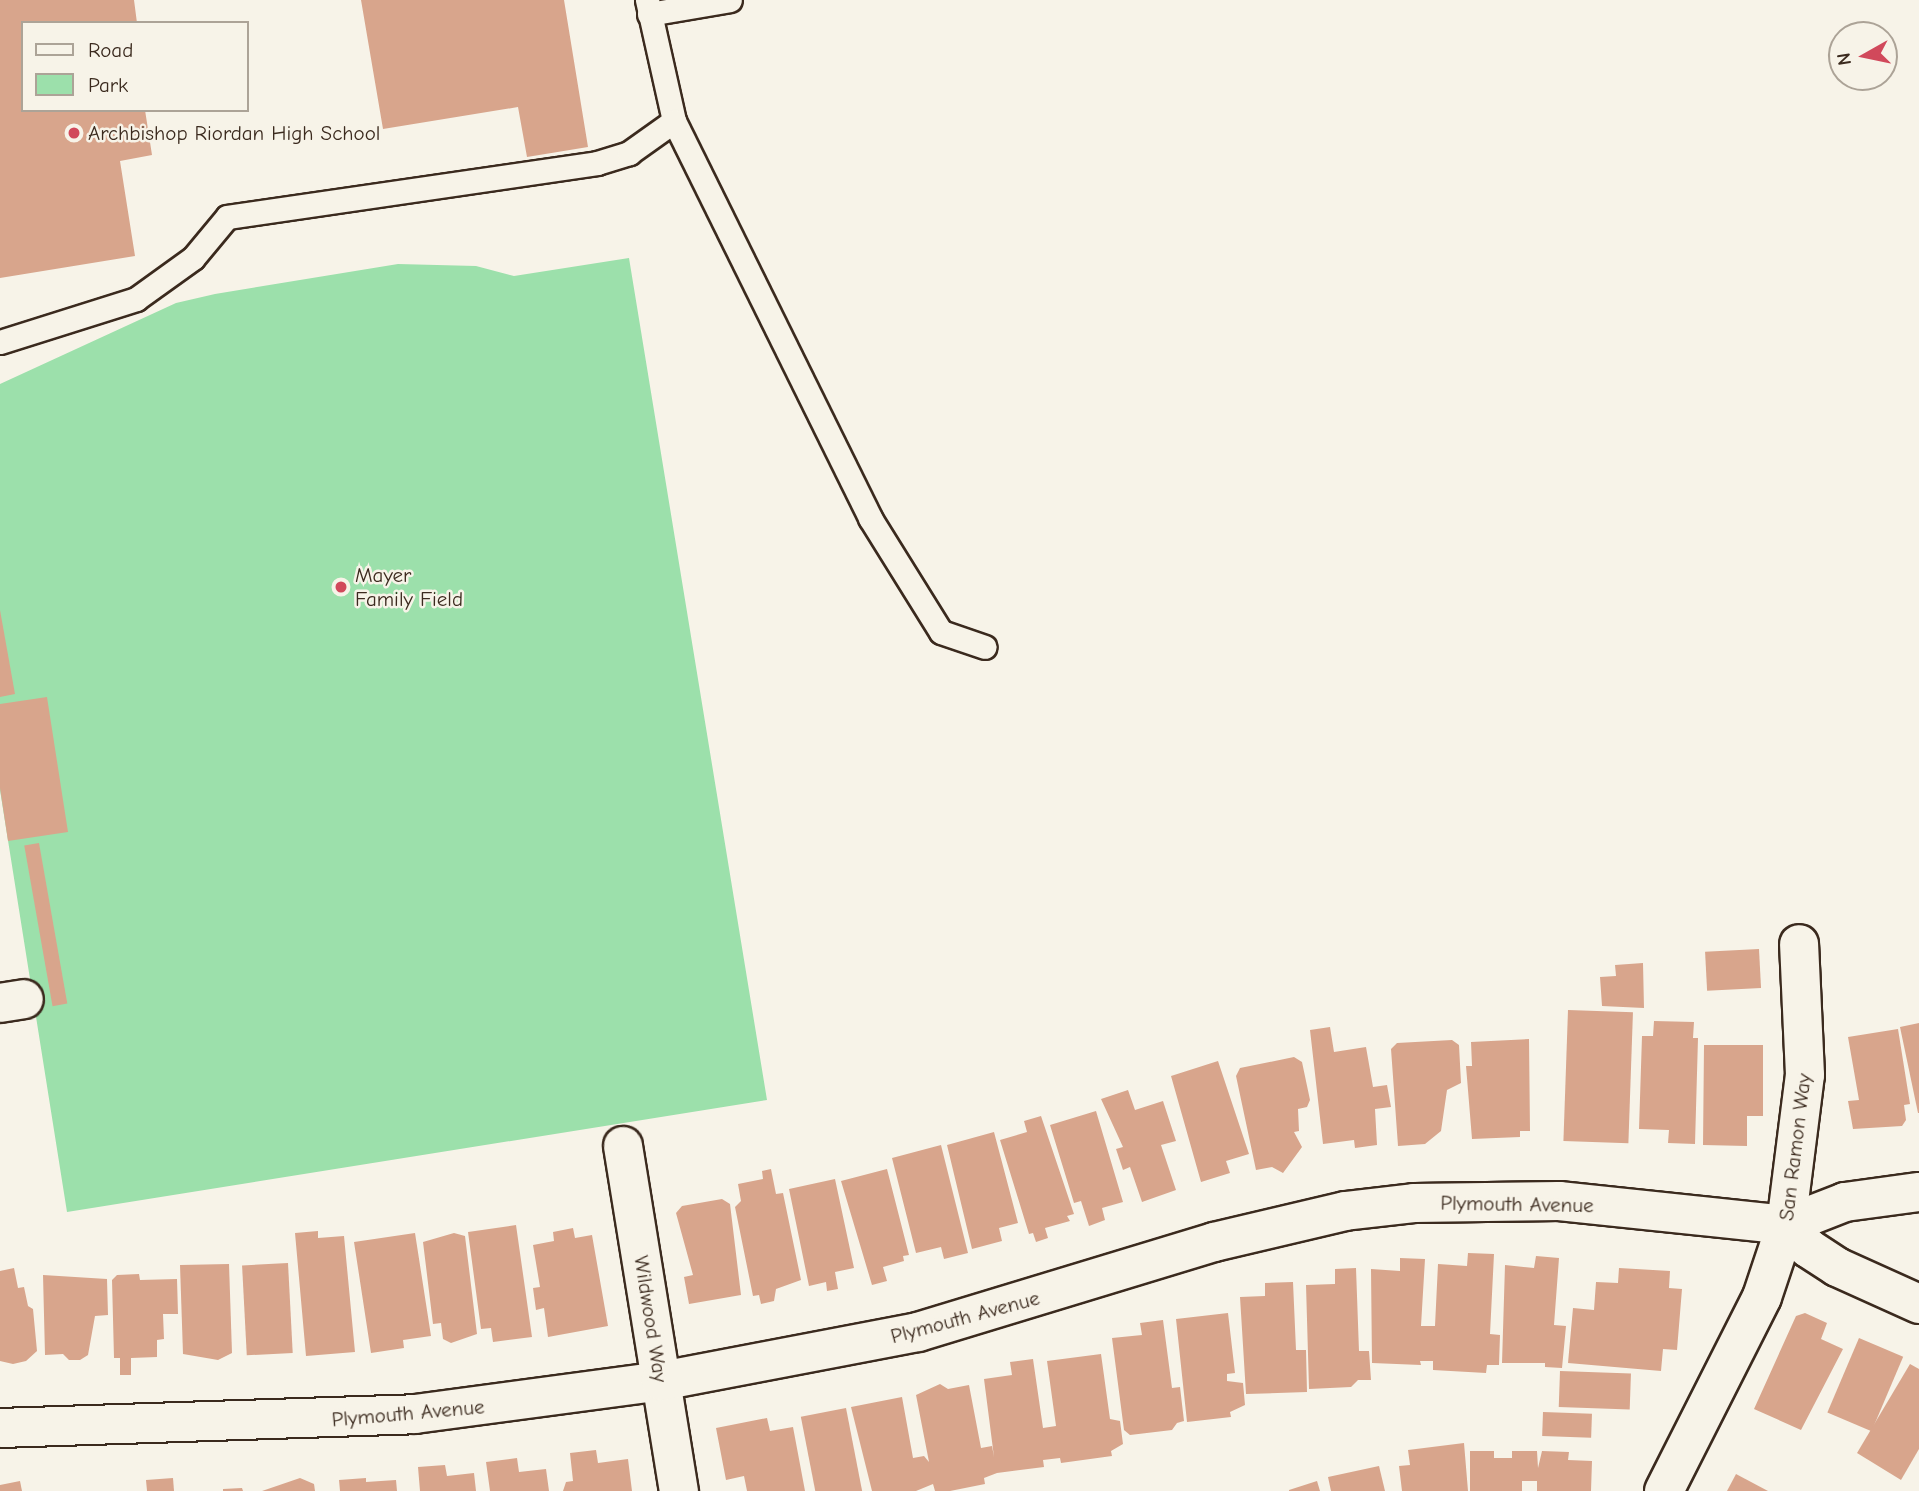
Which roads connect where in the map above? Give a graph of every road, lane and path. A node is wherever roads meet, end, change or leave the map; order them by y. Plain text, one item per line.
1 (730, 0) edge
2 (648, 7) edge
3 (674, 121) junction
4 (0, 342) edge
5 (985, 647) dead end
6 (1799, 944) dead end
7 (623, 1146) dead end
8 (1919, 1192) edge
9 (1786, 1224) junction
10 (1919, 1304) edge
11 (661, 1381) junction
12 (0, 1429) edge
13 (679, 1491) edge
14 (1664, 1491) edge

1 - 2 lane
2 - 3 lane
3 - 4 lane
3 - 5 lane
6 - 9 street, San Ramon Way
7 - 11 street, Wildwood Way
8 - 9 street, Plymouth Avenue
9 - 10 street
9 - 11 street, Plymouth Avenue
9 - 14 street, San Ramon Way
11 - 12 street, Plymouth Avenue
11 - 13 street, Wildwood Way

